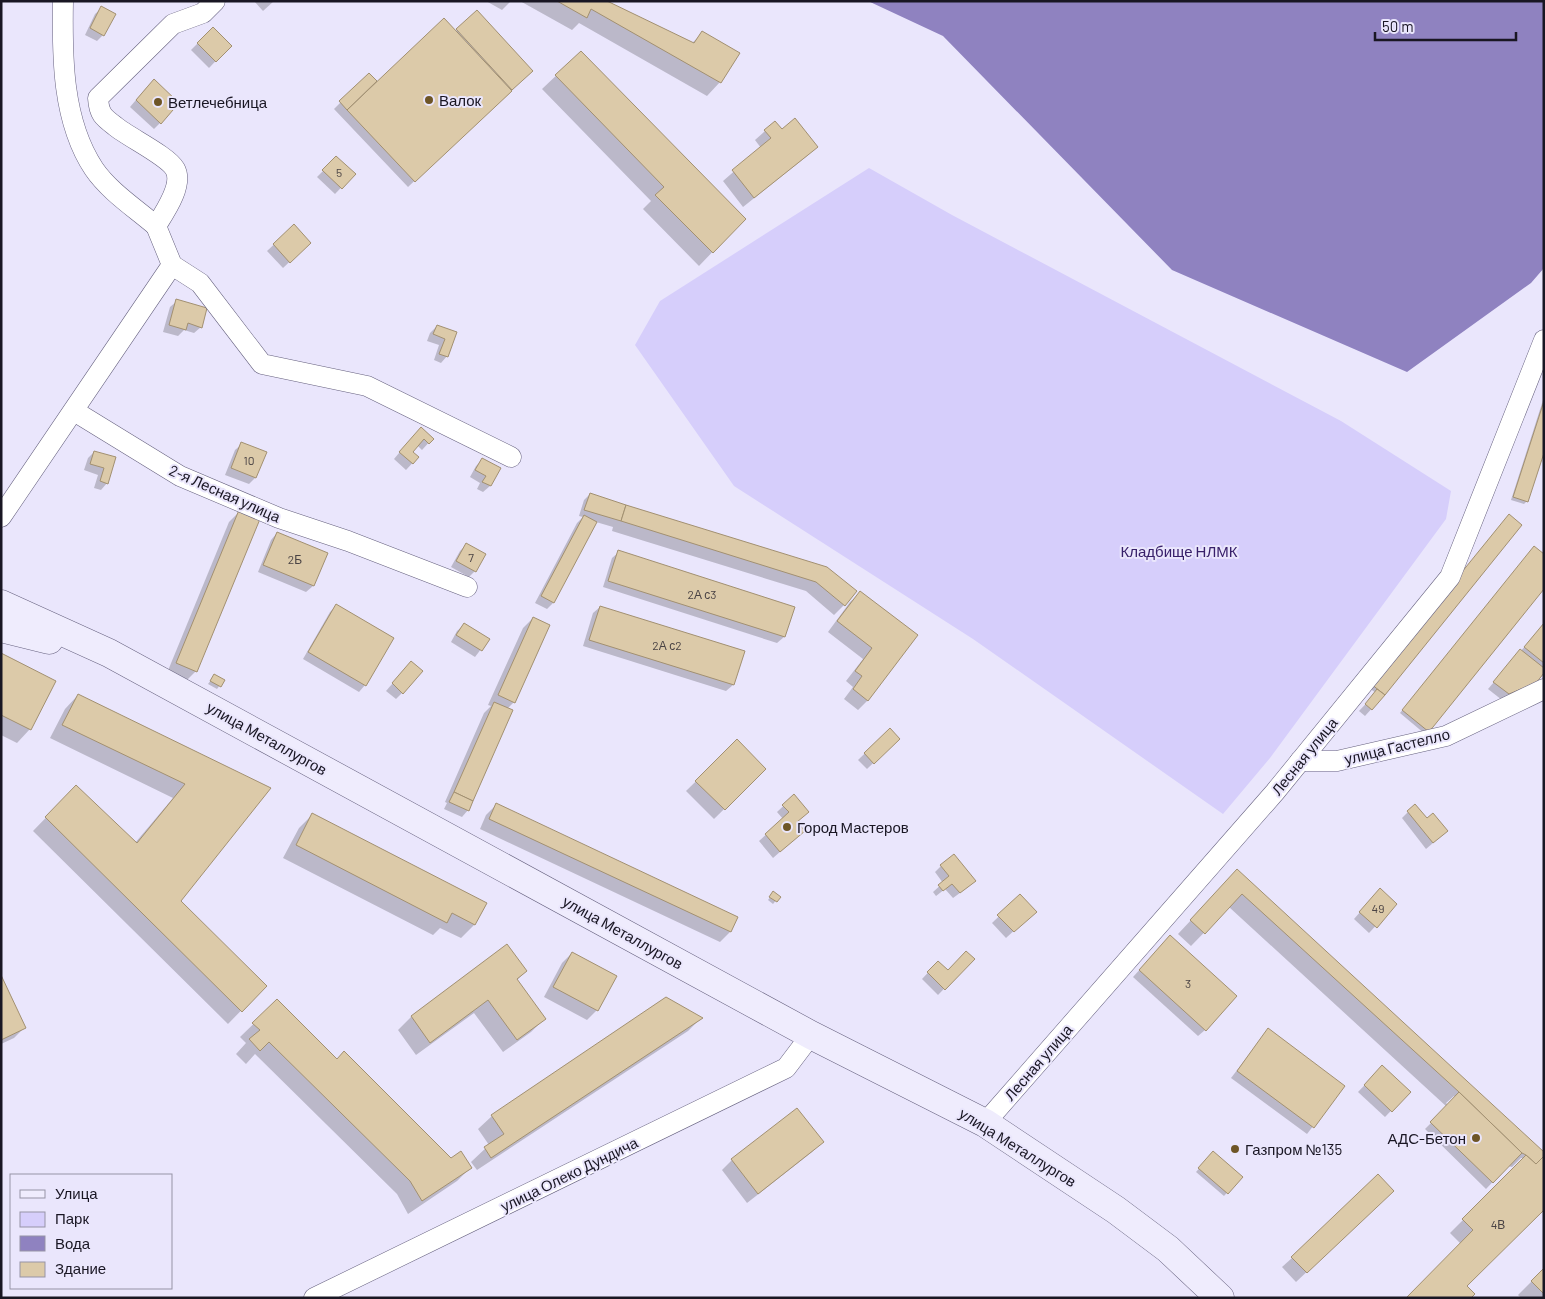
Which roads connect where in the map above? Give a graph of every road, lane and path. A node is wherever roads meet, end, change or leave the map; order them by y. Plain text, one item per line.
1 (63, 1) edge
2 (215, 1) edge
3 (156, 226) junction
4 (172, 265) junction
5 (1544, 340) edge
6 (74, 411) junction
7 (511, 457) dead end
8 (1, 517) edge
9 (466, 587) dead end
10 (1, 604) edge
11 (1, 628) edge
12 (109, 653) junction
13 (1544, 689) edge
14 (1300, 761) junction
15 (811, 1035) junction
16 (985, 1123) junction
17 (314, 1298) edge
18 (1220, 1298) edge

1 - 3 street
2 - 3 street
3 - 4 street
4 - 6 street
4 - 7 street
5 - 14 street, Лесная улица
6 - 8 street
6 - 9 street, 2-я Лесная улица
10 - 12 main road, улица Металлургов
11 - 12 main road
12 - 15 main road, улица Металлургов
13 - 14 street, улица Гастелло
14 - 16 street, Лесная улица
15 - 16 main road, улица Металлургов
15 - 17 street, улица Олеко Дундича
16 - 18 main road, улица Металлургов

